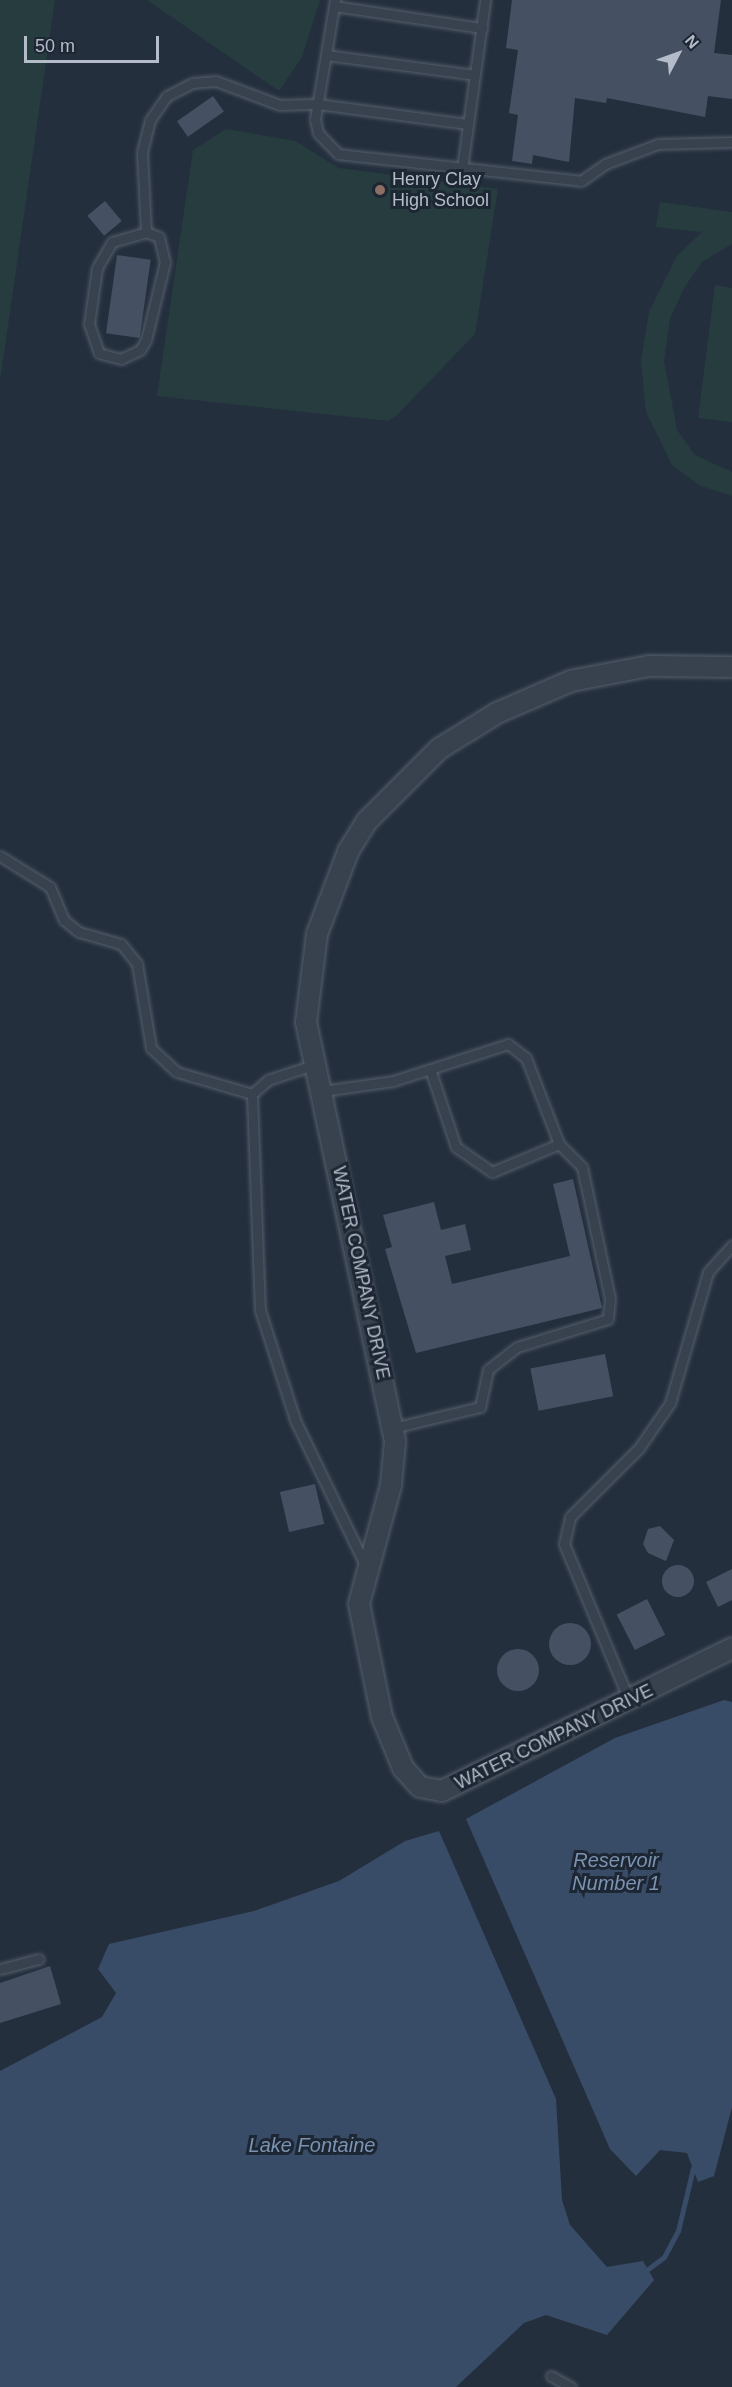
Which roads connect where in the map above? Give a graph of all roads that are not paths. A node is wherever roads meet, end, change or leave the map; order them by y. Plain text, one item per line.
1 (486, 0) edge
2 (334, 3) edge
3 (482, 28) junction
4 (326, 55) junction
5 (475, 75) junction
6 (318, 104) junction
7 (468, 124) junction
8 (732, 142) edge
9 (462, 169) junction
10 (146, 232) junction
11 (732, 667) edge
12 (0, 856) edge
13 (316, 1064) junction
14 (430, 1069) junction
15 (322, 1091) junction
16 (252, 1094) junction
17 (559, 1144) junction
18 (732, 1245) edge
19 (393, 1428) junction
20 (367, 1569) junction
21 (732, 1648) edge
22 (629, 1700) junction
23 (39, 1959) dead end
24 (0, 1969) edge
25 (551, 2376) dead end
26 (571, 2387) edge

1 - 3 lane
2 - 3 lane
2 - 4 lane
3 - 5 lane
4 - 5 lane
4 - 6 lane
5 - 7 lane
6 - 7 lane
6 - 9 lane
6 - 10 lane
7 - 9 lane
8 - 9 lane
10 - 10 lane
11 - 13 street, WATER COMPANY DRIVE
12 - 16 lane
13 - 15 street, WATER COMPANY DRIVE
13 - 16 lane
14 - 15 lane
14 - 17 lane
14 - 17 lane
15 - 19 street, WATER COMPANY DRIVE
16 - 20 lane
17 - 19 lane
18 - 22 lane
19 - 20 street, WATER COMPANY DRIVE
20 - 22 street, WATER COMPANY DRIVE
21 - 22 street, WATER COMPANY DRIVE
23 - 24 lane
25 - 26 lane

